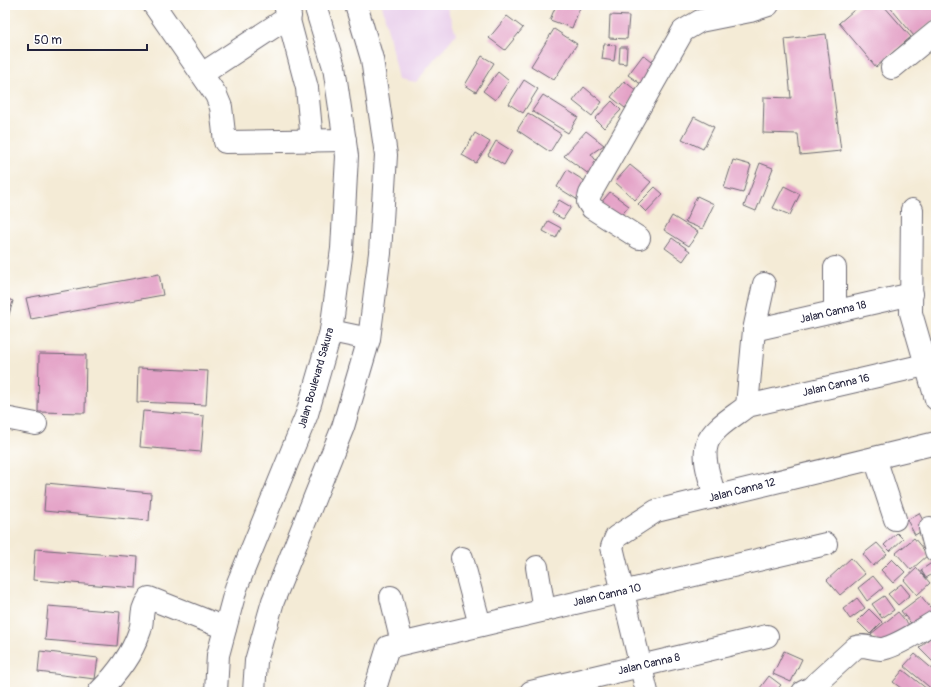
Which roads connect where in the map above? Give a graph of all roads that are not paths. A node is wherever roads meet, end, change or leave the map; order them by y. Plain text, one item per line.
1 (154, 5) edge
2 (315, 5) edge
3 (356, 5) edge
4 (768, 5) edge
5 (287, 10) edge
6 (936, 32) edge
7 (892, 68) dead end
8 (202, 74) junction
9 (345, 140) junction
10 (312, 141) junction
11 (912, 210) dead end
12 (639, 238) dead end
13 (835, 268) dead end
14 (764, 284) dead end
15 (912, 294) junction
16 (835, 311) junction
17 (754, 330) junction
18 (331, 331) junction
19 (369, 339) junction
20 (925, 365) junction
21 (936, 399) edge
22 (747, 406) junction
23 (5, 418) edge
24 (36, 424) dead end
25 (936, 443) edge
26 (875, 458) junction
27 (715, 496) junction
28 (895, 519) dead end
29 (930, 528) dead end
30 (826, 544) dead end
31 (936, 552) edge
32 (462, 558) dead end
33 (537, 567) dead end
34 (623, 592) junction
35 (392, 597) dead end
36 (544, 610) junction
37 (936, 621) edge
38 (480, 625) junction
39 (225, 628) junction
40 (767, 636) dead end
41 (395, 645) junction
42 (641, 666) junction
43 (99, 692) edge
44 (216, 692) edge
45 (254, 692) edge
46 (374, 692) edge
47 (531, 692) edge
48 (647, 692) edge
49 (803, 692) edge

1 - 8 street
2 - 9 street, Jalan Boulevard Sakura
3 - 19 street
4 - 12 street
5 - 8 street
5 - 10 street
6 - 7 street
8 - 10 street
9 - 10 street
9 - 18 street, Jalan Boulevard Sakura
11 - 15 street
13 - 16 street
14 - 17 street
15 - 16 street, Jalan Canna 18
15 - 20 street
16 - 17 street, Jalan Canna 18
17 - 22 street
18 - 19 street
18 - 39 street, Jalan Boulevard Sakura
19 - 45 street
20 - 21 street
20 - 22 street, Jalan Canna 16
22 - 27 street
23 - 24 street
25 - 26 street, Jalan Canna 12
26 - 27 street, Jalan Canna 12
26 - 28 street
27 - 34 street, Jalan Canna 12
29 - 31 street
30 - 34 street, Jalan Canna 10
32 - 38 street
33 - 36 street
34 - 36 street, Jalan Canna 10
34 - 42 street
35 - 41 street
36 - 38 street, Jalan Canna 10
37 - 49 street
38 - 41 street, Jalan Canna 10
39 - 43 street
39 - 44 street, Jalan Boulevard Sakura
40 - 42 street, Jalan Canna 8
41 - 46 street
42 - 47 street, Jalan Canna 8
42 - 48 street

